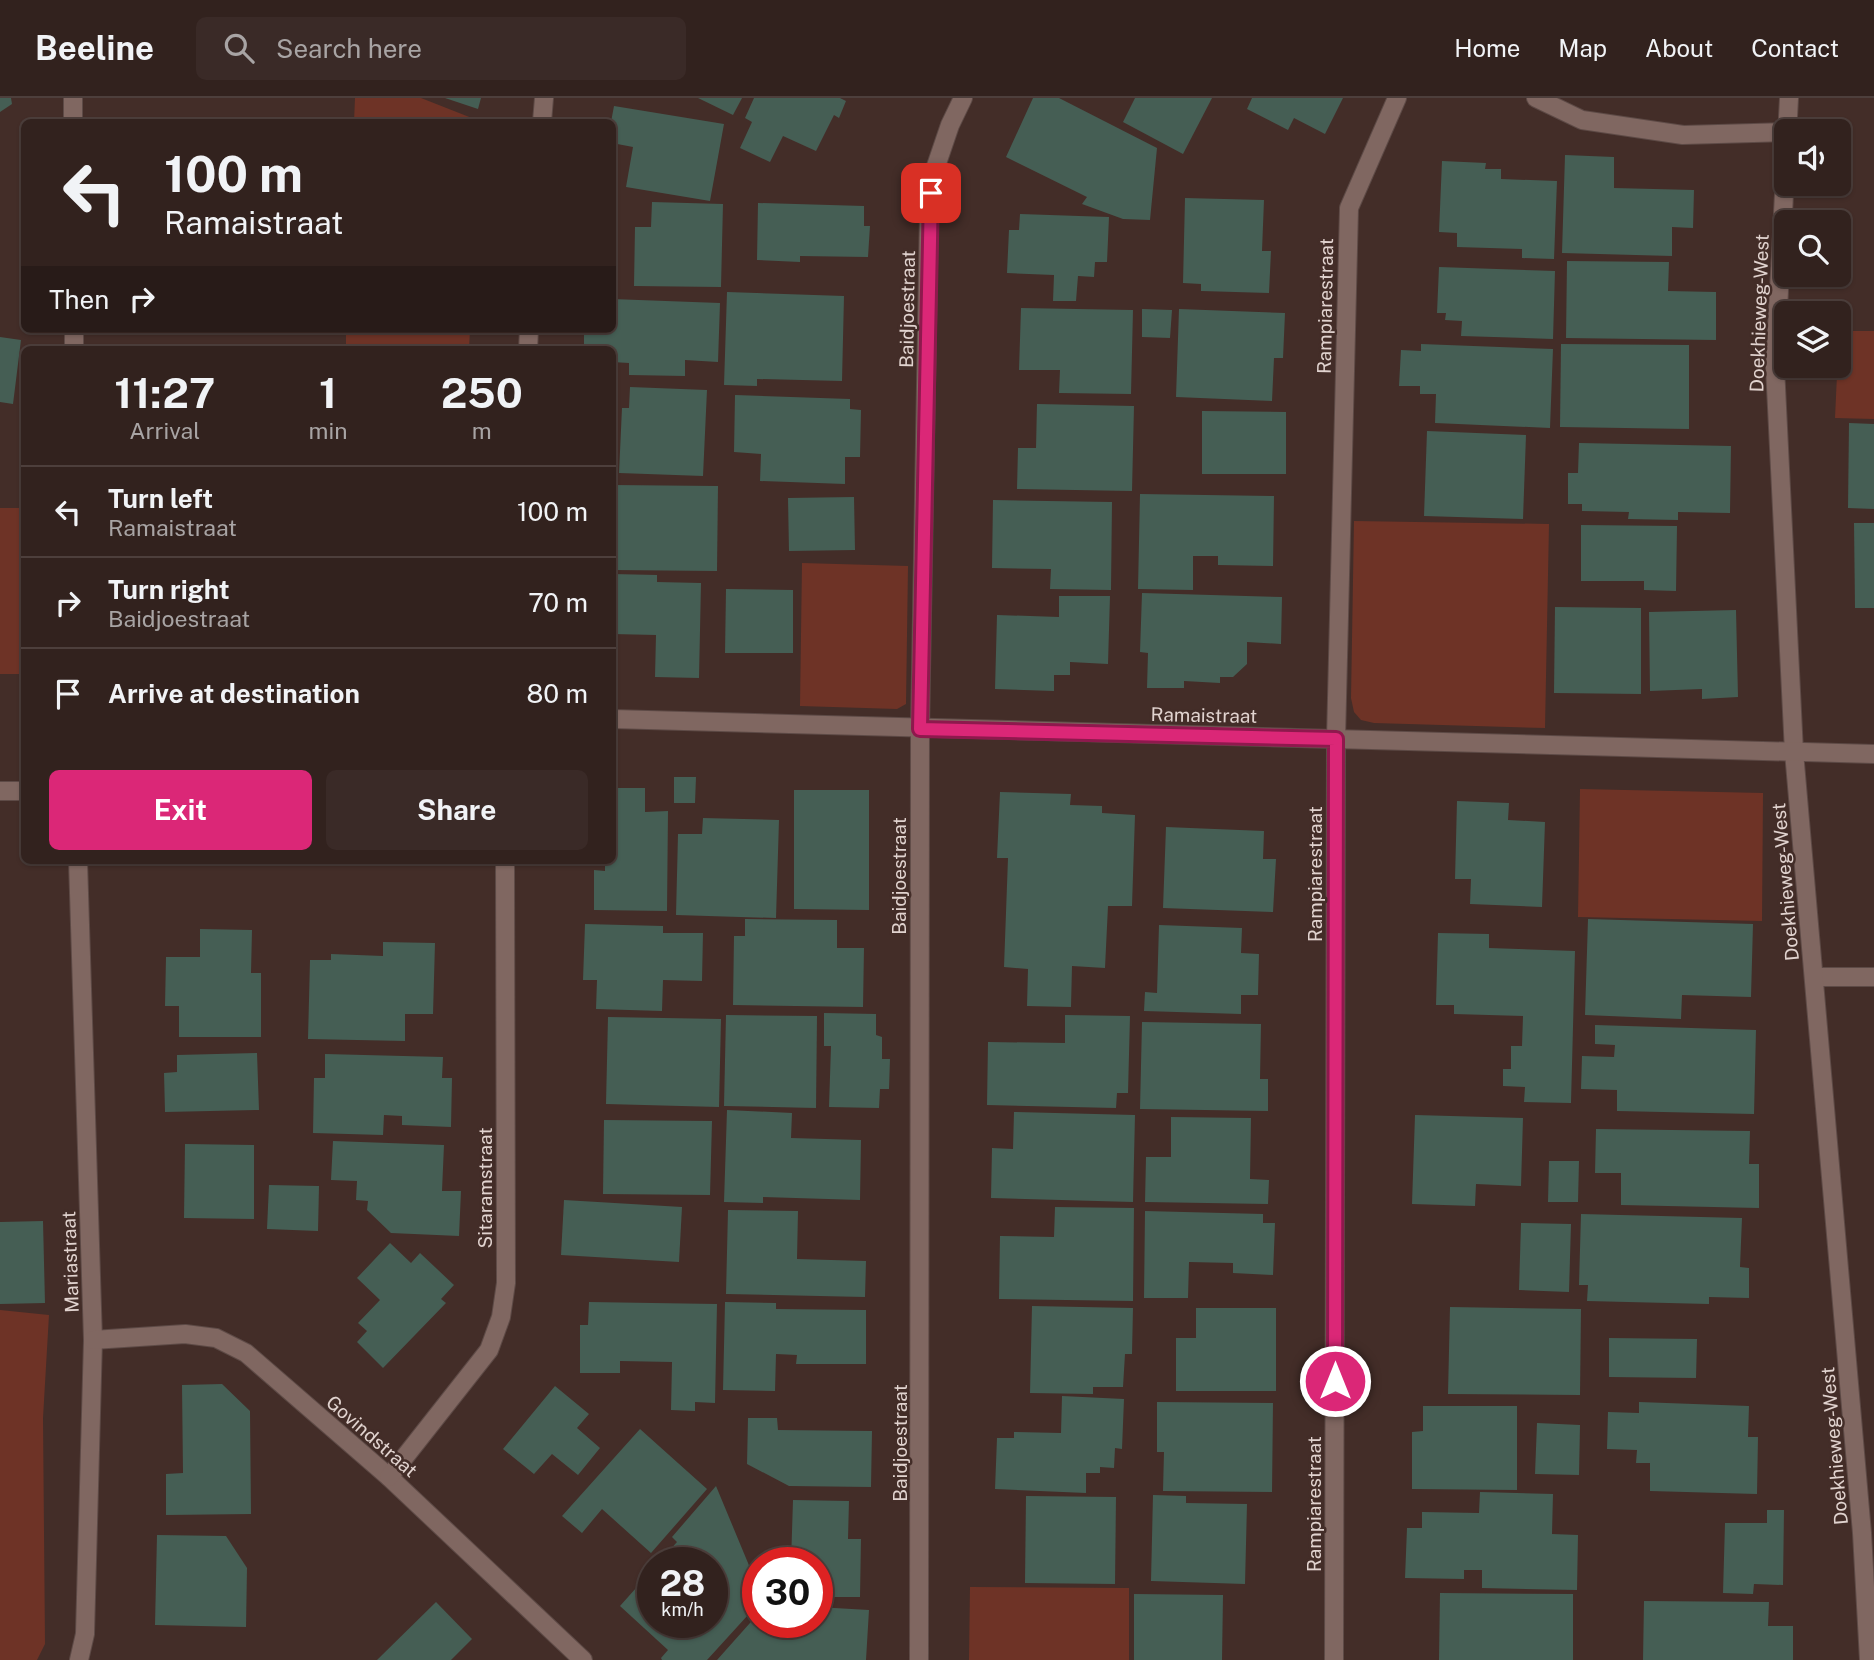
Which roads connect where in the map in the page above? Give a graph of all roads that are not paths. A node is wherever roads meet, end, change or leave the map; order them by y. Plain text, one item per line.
1 (73, 98) edge
2 (544, 98) edge
3 (963, 98) edge
4 (1397, 98) edge
5 (1536, 98) edge
6 (1789, 98) edge
7 (73, 119) edge
8 (542, 119) edge
9 (1788, 119) edge
10 (1774, 132) edge
11 (1784, 196) edge
12 (616, 719) edge
13 (920, 729) junction
14 (1336, 739) junction
15 (1794, 752) junction
16 (1874, 754) edge
17 (0, 791) edge
18 (21, 791) edge
19 (78, 864) edge
20 (505, 864) edge
21 (1815, 977) junction
22 (1874, 977) edge
23 (93, 1340) junction
24 (388, 1477) junction
25 (1868, 1532) edge
26 (79, 1660) edge
27 (583, 1660) edge
28 (919, 1660) edge
29 (1334, 1660) edge
30 (1869, 1660) edge

1 - 7 street
2 - 8 street
3 - 13 street, Baidjoestraat
4 - 14 street, Rampiarestraat
5 - 10 street
6 - 9 street, Doekhieweg-West
11 - 15 street, Doekhieweg-West
12 - 13 street, Ramaistraat
13 - 14 street, Ramaistraat
13 - 28 street, Baidjoestraat
14 - 15 street, Ramaistraat
14 - 29 street, Rampiarestraat
15 - 16 street, Ramaistraat
15 - 21 street, Doekhieweg-West
17 - 18 street
19 - 23 street, Mariastraat
20 - 24 street, Sitaramstraat
21 - 22 street
21 - 25 street, Doekhieweg-West
23 - 24 street, Govindstraat
23 - 26 street, Mariastraat
24 - 27 street, Govindstraat
25 - 30 street, Doekhieweg-West

